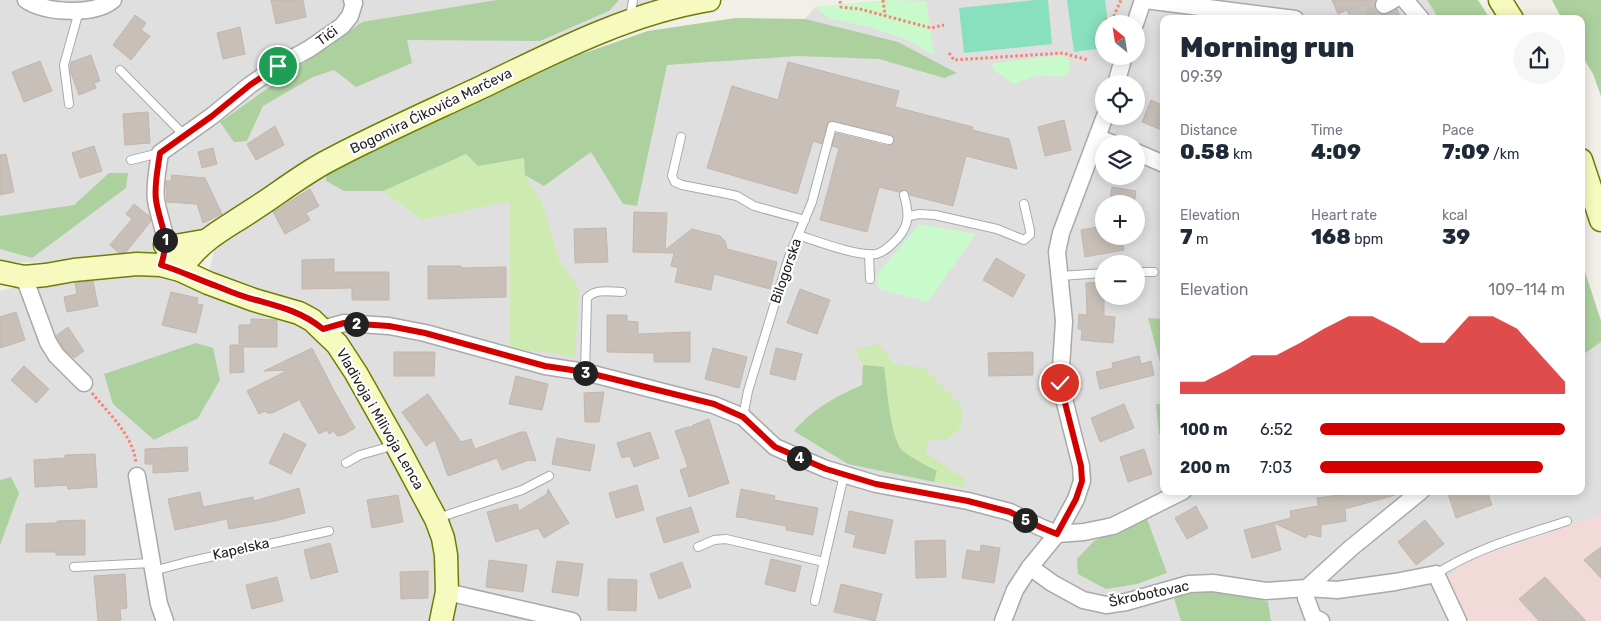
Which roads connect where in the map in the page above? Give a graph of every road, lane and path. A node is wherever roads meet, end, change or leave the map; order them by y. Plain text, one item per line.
1 (26, 0) edge
2 (113, 0) edge
3 (352, 0) edge
4 (709, 0) edge
5 (884, 0) edge
6 (1121, 0) edge
7 (1144, 0) edge
8 (1406, 0) edge
9 (1500, 0) edge
10 (840, 1) dead end
11 (1219, 5) edge
12 (79, 11) junction
13 (631, 11) edge
14 (1114, 15) edge
15 (1138, 15) edge
16 (1273, 15) edge
17 (1418, 15) edge
18 (1509, 15) edge
19 (885, 16) junction
20 (944, 25) dead end
21 (949, 53) dead end
22 (1088, 60) dead end
23 (120, 70) dead end
24 (69, 104) dead end
25 (184, 136) junction
26 (681, 137) dead end
27 (889, 140) dead end
28 (1095, 146) edge
29 (160, 153) junction
30 (1145, 156) edge
31 (131, 160) dead end
32 (1160, 162) edge
33 (1585, 172) edge
34 (904, 196) dead end
35 (1024, 204) dead end
36 (909, 216) junction
37 (805, 220) junction
38 (1601, 220) edge
39 (798, 235) junction
40 (869, 254) junction
41 (169, 260) junction
42 (0, 272) edge
43 (1145, 272) edge
44 (1154, 272) dead end
45 (1095, 274) edge
46 (1060, 276) junction
47 (24, 277) junction
48 (870, 279) dead end
49 (622, 292) dead end
50 (323, 329) junction
51 (585, 372) junction
52 (84, 383) joint
53 (743, 417) junction
54 (396, 444) junction
55 (346, 463) dead end
56 (844, 475) junction
57 (137, 476) joint
58 (549, 476) dead end
59 (1175, 495) edge
60 (1416, 495) edge
61 (436, 519) junction
62 (1566, 520) dead end
63 (329, 531) dead end
64 (1057, 534) junction
65 (698, 547) dead end
66 (824, 562) junction
67 (74, 567) dead end
68 (152, 567) junction
69 (1030, 567) junction
70 (1436, 574) junction
71 (1307, 588) junction
72 (447, 592) junction
73 (815, 601) dead end
74 (165, 621) edge
75 (441, 621) edge
76 (572, 621) edge
77 (1003, 621) edge
78 (1321, 621) edge
79 (1458, 621) edge

1 - 12 street
2 - 12 street
3 - 25 street, Tići
4 - 13 street, Bogomira Ćikovića Marčeva
5 - 19 path
6 - 14 path
7 - 11 street
7 - 15 street
8 - 17 street
9 - 18 street
10 - 19 path
11 - 16 street
12 - 24 lane
13 - 41 street, Bogomira Ćikovića Marčeva
19 - 20 path
21 - 22 path
23 - 25 lane
25 - 29 street, Tići
26 - 37 lane
27 - 37 lane, Bilogorska
28 - 46 street
29 - 31 lane
29 - 41 street
30 - 32 street
33 - 38 street
34 - 36 lane
35 - 36 lane
36 - 40 lane
37 - 39 lane, Bilogorska
39 - 40 lane
39 - 53 lane, Bilogorska
40 - 48 lane
41 - 47 street, Vladivoja i Milivoja Lenca
41 - 50 street, Vladivoja i Milivoja Lenca
42 - 47 street, Vladivoja i Milivoja Lenca
43 - 44 lane
45 - 46 lane
46 - 64 street
47 - 52 street
49 - 51 lane
50 - 51 street
50 - 54 street, Vladivoja i Milivoja Lenca
51 - 53 street
52 - 57 path
53 - 56 street
54 - 55 lane
54 - 61 street, Vladivoja i Milivoja Lenca
56 - 64 street
56 - 66 lane
57 - 68 street
58 - 61 lane
59 - 64 street
60 - 71 street
61 - 72 street, Vladivoja i Milivoja Lenca
62 - 70 lane
63 - 68 lane, Kapelska
64 - 69 street
65 - 66 lane
66 - 73 lane
67 - 68 lane, Kapelska
68 - 74 street
69 - 71 street, Škrobotovac
69 - 77 street
70 - 71 street, Škrobotovac
70 - 79 street
71 - 78 street
72 - 75 street, Vladivoja i Milivoja Lenca
72 - 76 street

